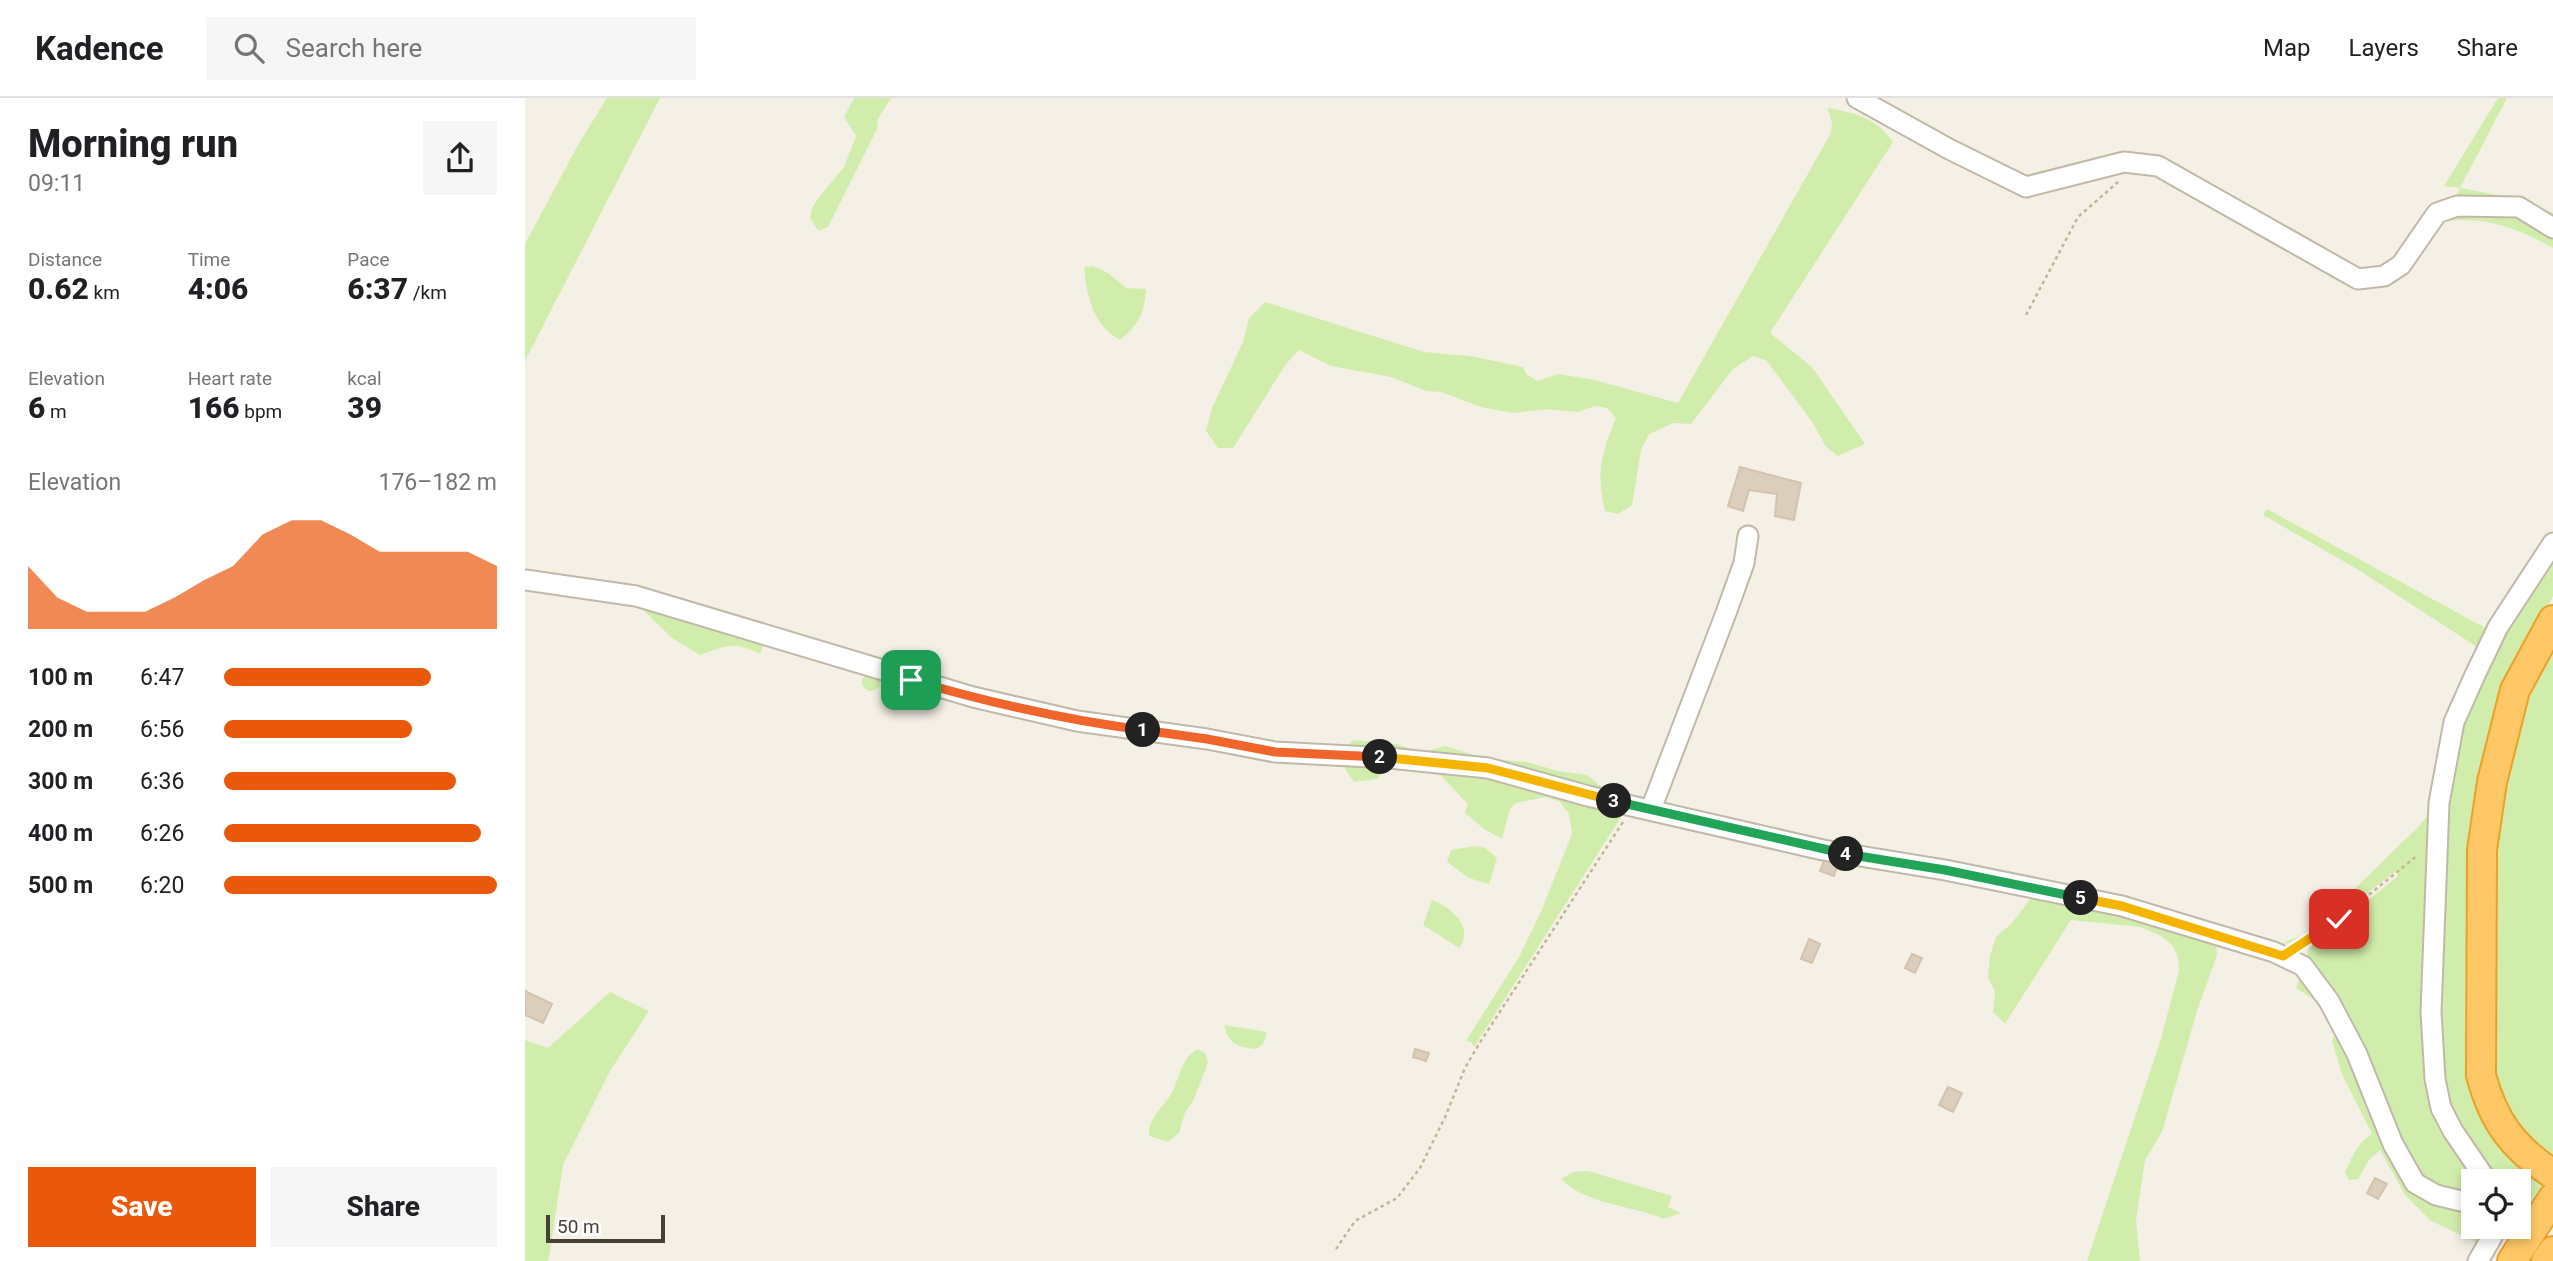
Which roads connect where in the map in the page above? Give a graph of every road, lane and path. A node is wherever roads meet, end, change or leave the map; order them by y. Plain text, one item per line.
1 (1857, 98) edge
2 (2124, 162) junction
3 (2553, 228) edge
4 (2026, 314) dead end
5 (1748, 536) dead end
6 (2553, 543) edge
7 (525, 580) edge
8 (2553, 620) edge
9 (1642, 807) junction
10 (2436, 839) junction
11 (2283, 956) junction
12 (2479, 1169) edge
13 (2545, 1169) edge
14 (2553, 1198) edge
15 (2461, 1201) edge
16 (2491, 1239) edge
17 (1336, 1249) dead end
18 (2553, 1251) edge
19 (2478, 1261) edge
20 (2512, 1261) edge
21 (2546, 1261) edge

1 - 2 street
2 - 3 street
2 - 4 path
5 - 9 street
6 - 10 street
7 - 9 street
8 - 13 highway
9 - 11 street
9 - 17 path
10 - 11 path
10 - 12 street
11 - 15 street
14 - 20 highway
16 - 19 street
18 - 21 highway

